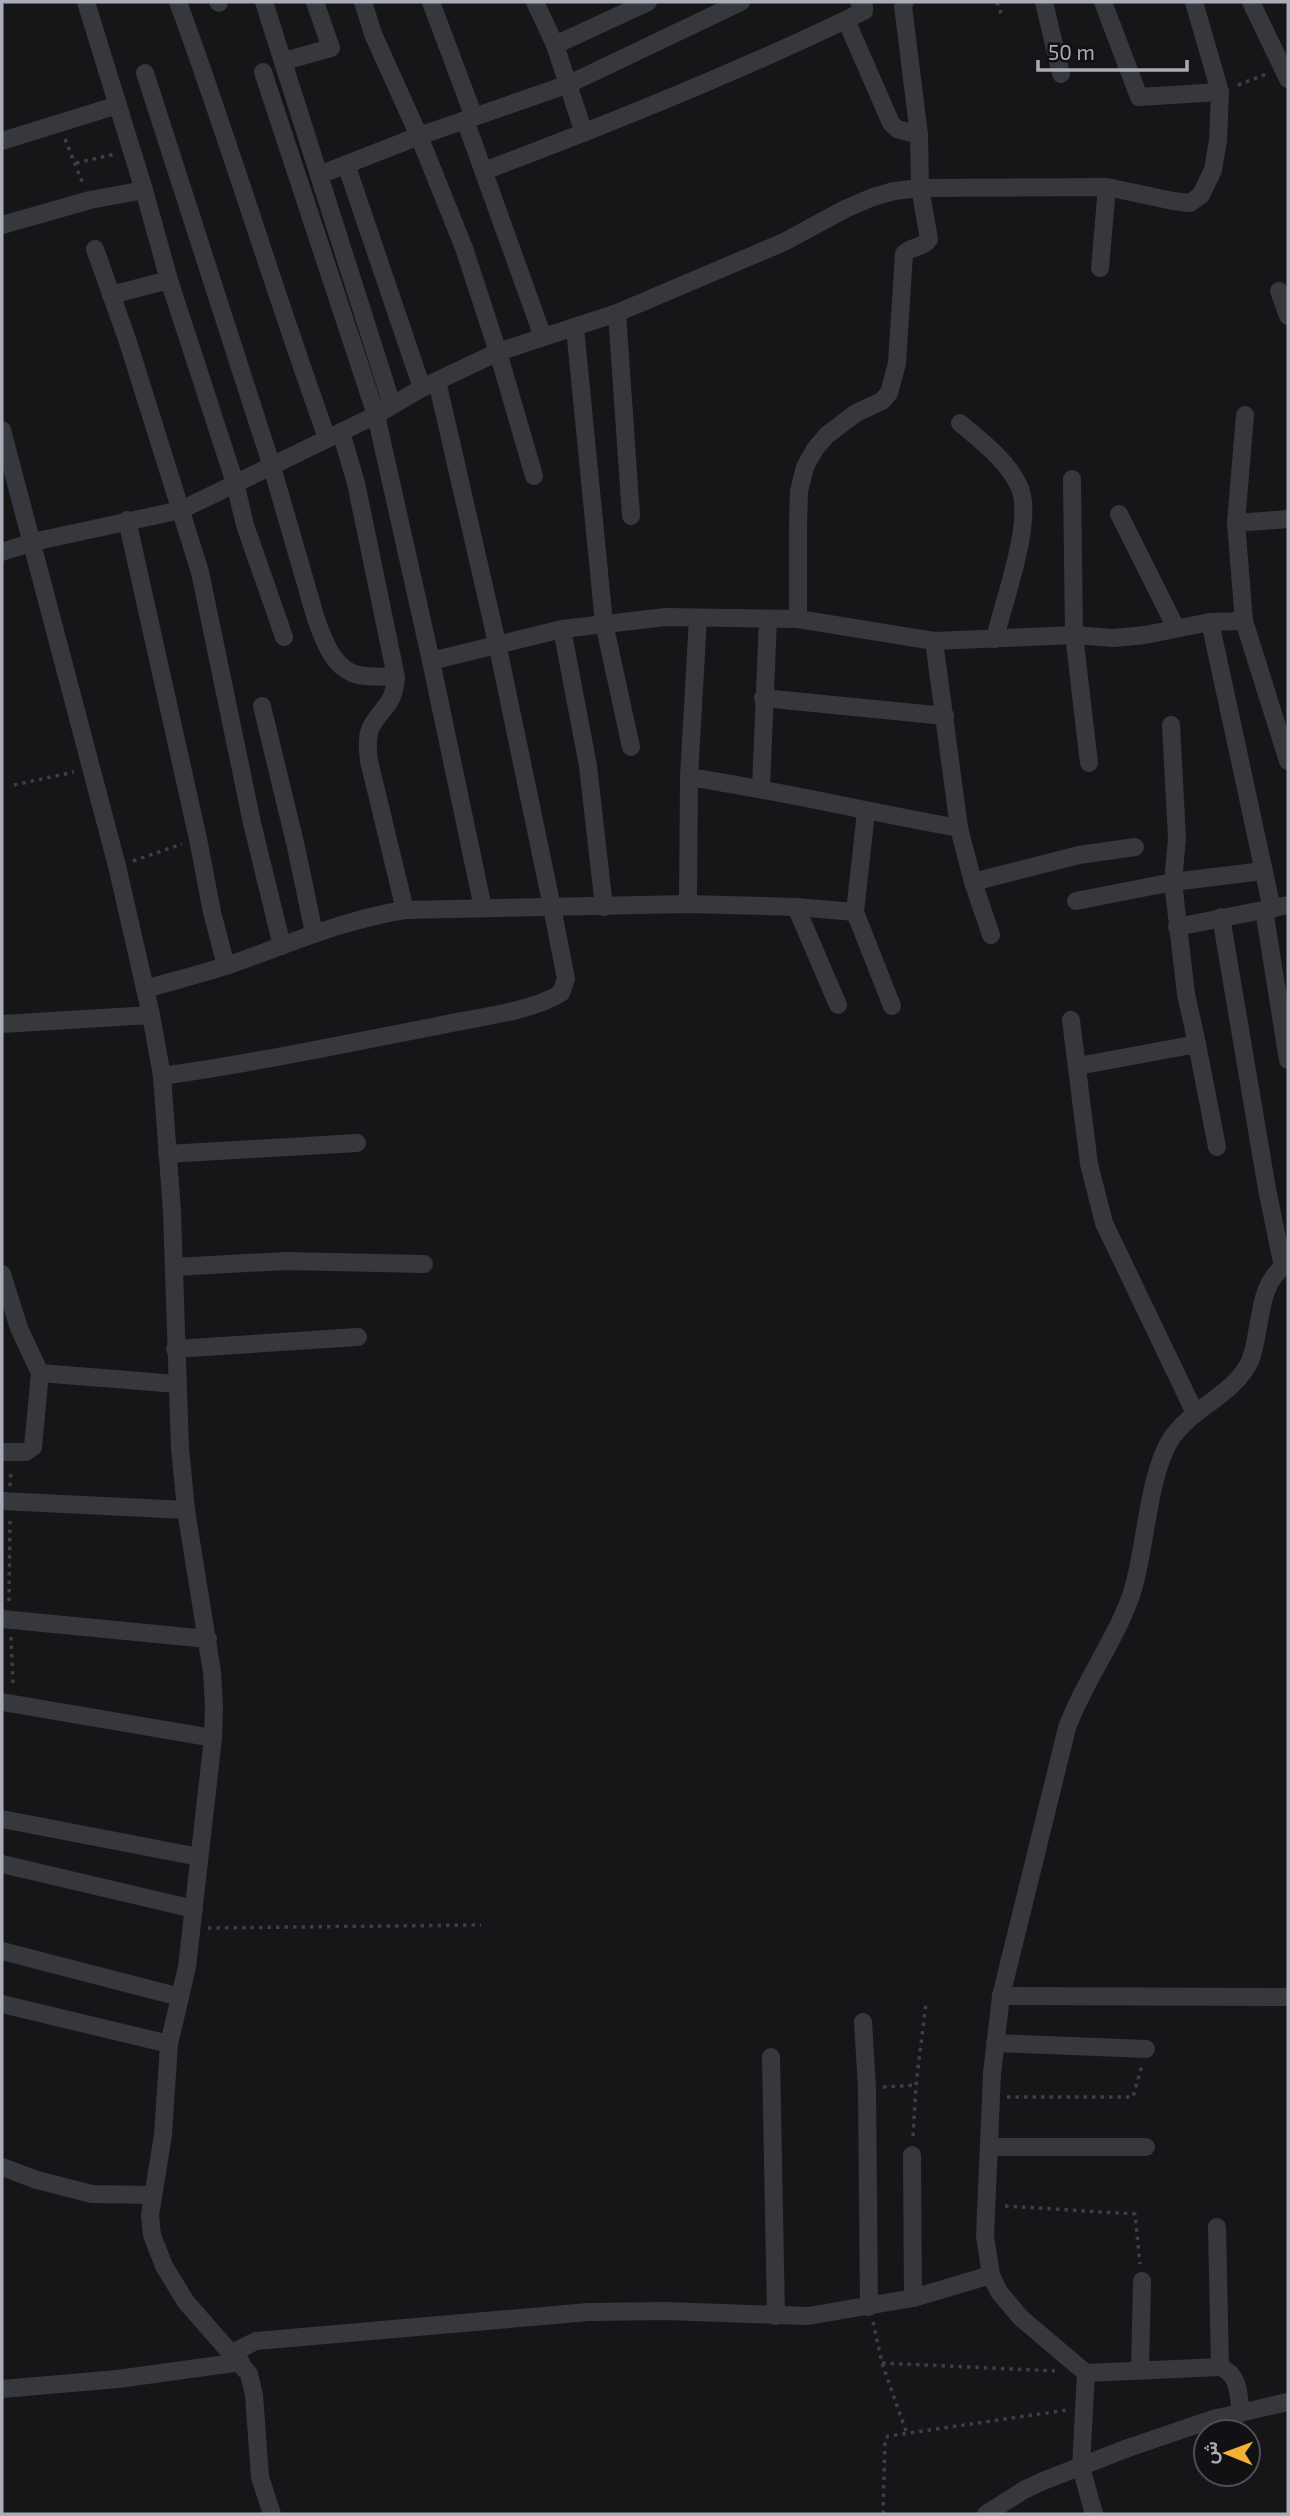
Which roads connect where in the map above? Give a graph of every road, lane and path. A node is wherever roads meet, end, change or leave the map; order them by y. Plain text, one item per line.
1 (86, 2) edge
2 (178, 2) edge
3 (264, 2) edge
4 (315, 2) edge
5 (363, 2) edge
6 (430, 2) edge
7 (535, 2) edge
8 (648, 2) edge
9 (741, 2) edge
10 (859, 2) edge
11 (905, 2) edge
12 (997, 2) edge
13 (1044, 2) edge
14 (1103, 2) edge
15 (1194, 2) edge
16 (1251, 2) edge
17 (615, 9) edge
18 (1002, 16) dead end
19 (846, 20) junction
20 (555, 45) junction
21 (284, 61) junction
22 (263, 72) dead end
23 (145, 73) dead end
24 (1061, 74) dead end
25 (1285, 74) edge
26 (569, 84) junction
27 (1220, 92) junction
28 (118, 105) junction
29 (470, 119) junction
30 (58, 125) junction
31 (584, 133) junction
32 (919, 135) junction
33 (419, 136) junction
34 (2, 141) edge
35 (132, 150) junction
36 (346, 164) junction
37 (484, 171) junction
38 (319, 175) junction
39 (1107, 187) junction
40 (920, 188) junction
41 (144, 190) junction
42 (2, 225) edge
43 (95, 249) dead end
44 (1100, 268) dead end
45 (169, 280) junction
46 (1279, 291) dead end
47 (111, 295) junction
48 (617, 313) junction
49 (1288, 316) edge
50 (575, 328) junction
51 (543, 337) junction
52 (498, 352) junction
53 (430, 384) junction
54 (391, 405) junction
55 (376, 415) junction
56 (1245, 415) dead end
57 (960, 423) dead end
58 (2, 430) edge
59 (334, 435) junction
60 (272, 467) junction
61 (534, 476) dead end
62 (1072, 479) dead end
63 (235, 483) junction
64 (181, 510) junction
65 (1119, 514) dead end
66 (631, 516) dead end
67 (1288, 519) edge
68 (127, 520) junction
69 (1236, 523) junction
70 (33, 542) junction
71 (2, 552) edge
72 (698, 618) junction
73 (768, 619) junction
74 (798, 619) junction
75 (1244, 621) junction
76 (1210, 622) junction
77 (604, 623) junction
78 (1176, 628) junction
79 (562, 629) junction
80 (1074, 635) junction
81 (284, 637) dead end
82 (995, 639) junction
83 (934, 641) junction
84 (497, 643) junction
85 (431, 661) junction
86 (396, 677) junction
87 (763, 698) junction
88 (262, 706) dead end
89 (945, 716) junction
90 (1171, 725) dead end
91 (631, 747) dead end
92 (1288, 761) edge
93 (1090, 763) dead end
94 (92, 768) junction
95 (689, 777) junction
96 (14, 785) dead end
97 (761, 788) junction
98 (866, 812) junction
99 (959, 828) junction
100 (198, 839) junction
101 (1135, 847) dead end
102 (117, 866) junction
103 (1263, 871) junction
104 (973, 882) junction
105 (1173, 882) junction
106 (1076, 901) dead end
107 (688, 904) junction
108 (552, 907) junction
109 (796, 907) junction
110 (483, 908) junction
111 (604, 908) junction
112 (1274, 908) edge
113 (405, 910) junction
114 (855, 912) junction
115 (1221, 917) junction
116 (1177, 927) junction
117 (314, 933) junction
118 (991, 935) dead end
119 (282, 946) junction
120 (226, 966) junction
121 (145, 989) junction
122 (838, 1005) dead end
123 (892, 1006) dead end
124 (151, 1015) junction
125 (1070, 1020) dead end
126 (2, 1024) edge
127 (1197, 1044) junction
128 (1288, 1060) edge
129 (1078, 1066) junction
130 (162, 1076) junction
131 (357, 1143) dead end
132 (1217, 1146) dead end
133 (167, 1154) junction
134 (424, 1264) dead end
135 (1286, 1266) edge
136 (174, 1267) junction
137 (2, 1274) edge
138 (358, 1337) dead end
139 (175, 1349) junction
140 (40, 1373) junction
141 (177, 1384) junction
142 (1195, 1413) junction
143 (2, 1452) edge
144 (2, 1501) edge
145 (186, 1510) junction
146 (2, 1546) edge
147 (6, 1619) edge
148 (208, 1639) junction
149 (8, 1703) edge
150 (213, 1738) junction
151 (2, 1819) edge
152 (199, 1857) junction
153 (2, 1864) edge
154 (194, 1909) junction
155 (481, 1925) dead end
156 (192, 1928) junction
157 (2, 1951) edge
158 (1001, 1996) junction
159 (180, 1997) junction
160 (1284, 1997) dead end
161 (926, 2003) dead end
162 (2, 2004) edge
163 (863, 2022) dead end
164 (995, 2043) junction
165 (169, 2044) junction
166 (1146, 2049) joint
167 (771, 2057) dead end
168 (916, 2085) junction
169 (867, 2088) junction
170 (991, 2097) junction
171 (989, 2147) junction
172 (1146, 2147) dead end
173 (912, 2155) joint
174 (2, 2168) edge
175 (153, 2195) junction
176 (985, 2205) junction
177 (1217, 2227) dead end
178 (991, 2275) junction
179 (1142, 2281) joint
180 (912, 2298) junction
181 (869, 2307) junction
182 (776, 2316) junction
183 (237, 2358) junction
184 (882, 2363) junction
185 (1220, 2367) junction
186 (1140, 2370) junction
187 (1086, 2373) junction
188 (2, 2389) edge
189 (1288, 2402) edge
190 (1086, 2407) junction
191 (1241, 2413) junction
192 (907, 2434) junction
193 (1081, 2467) junction
194 (272, 2514) edge
195 (883, 2514) edge
196 (986, 2514) edge
197 (1094, 2514) edge

1 - 28 street
2 - 59 street
3 - 21 street
4 - 21 street
5 - 33 street
6 - 29 street
7 - 20 street
8 - 17 street
9 - 26 street
10 - 19 street
11 - 32 street
12 - 18 path
13 - 24 street
14 - 27 street
15 - 27 street
16 - 25 street
17 - 20 street
19 - 31 street
19 - 32 street
20 - 26 street
21 - 38 street
22 - 55 street
23 - 60 street
25 - 27 path
26 - 29 street
26 - 31 street
27 - 39 street
28 - 30 street
28 - 35 street
29 - 33 street
29 - 37 street
30 - 34 street
30 - 35 path
31 - 37 street
32 - 40 street
33 - 36 street
33 - 52 street
35 - 41 street
36 - 38 street
36 - 53 street
37 - 51 street
38 - 54 street
39 - 40 street
39 - 44 street
40 - 48 street
40 - 74 street
41 - 42 street
41 - 45 street
43 - 47 street
45 - 47 street
45 - 63 street
46 - 49 street
47 - 64 street
48 - 50 street
48 - 66 street
50 - 51 street
50 - 77 street
51 - 52 street
52 - 53 street
52 - 61 street
53 - 54 street
53 - 84 street
54 - 55 street
55 - 59 street
55 - 85 street
56 - 69 street
57 - 82 street
58 - 70 street
59 - 60 street
59 - 86 street
60 - 63 street
60 - 86 street
62 - 80 street
63 - 64 street
63 - 81 street
64 - 68 street
64 - 119 street
65 - 78 street
67 - 69 street
68 - 70 street
68 - 100 street
69 - 75 street
70 - 71 street
70 - 94 street
72 - 73 street
72 - 77 street
72 - 95 street
73 - 74 street
73 - 87 street
74 - 83 street
75 - 76 street
75 - 92 street
76 - 78 street
76 - 103 street
77 - 79 street
77 - 91 street
78 - 80 street
79 - 84 street
79 - 111 street
80 - 82 street
80 - 93 street
82 - 83 street
83 - 89 street
84 - 85 street
84 - 108 street
85 - 110 street
86 - 113 street
87 - 89 street
87 - 97 street
88 - 117 street
89 - 99 street
90 - 105 street
94 - 96 path
94 - 102 street
95 - 97 street
95 - 107 street
97 - 98 street
98 - 99 street
98 - 114 street
99 - 104 street
100 - 102 path
100 - 120 street
101 - 104 street
102 - 121 street
103 - 105 street
103 - 112 street
104 - 118 street
105 - 106 street
105 - 116 street
107 - 109 street
107 - 111 street
108 - 110 street
108 - 111 street
108 - 130 street
109 - 114 street
109 - 122 street
110 - 113 street
112 - 115 street
112 - 128 street
113 - 117 street
114 - 123 street
115 - 116 street
115 - 135 street
116 - 127 street
117 - 119 street
119 - 120 street
120 - 121 street
121 - 124 street
124 - 126 street
124 - 130 street
125 - 129 street
127 - 129 street
127 - 132 street
129 - 142 street
130 - 133 street
131 - 133 street
133 - 136 street
134 - 136 street
135 - 142 street
136 - 139 street
137 - 140 street
138 - 139 street
139 - 141 street
140 - 141 street
140 - 143 street
141 - 145 street
142 - 158 street
144 - 145 street
145 - 148 street
146 - 147 path
147 - 148 street
147 - 149 path
148 - 150 street
149 - 150 street
150 - 152 street
151 - 152 street
152 - 154 street
153 - 154 street
154 - 156 street
155 - 156 path
156 - 159 street
157 - 159 street
158 - 160 street
158 - 164 street
159 - 165 street
161 - 168 path
162 - 165 street
163 - 169 street
164 - 166 street
164 - 170 street
165 - 175 street
166 - 170 path
167 - 182 street
168 - 169 path
168 - 173 path
169 - 181 street
170 - 171 street
171 - 172 street
171 - 176 street
173 - 180 street
174 - 175 street
175 - 183 street
176 - 178 street
176 - 179 path
177 - 185 street
178 - 180 street
178 - 187 street
179 - 186 street
180 - 181 street
181 - 182 street
181 - 184 path
182 - 183 street
183 - 188 street
183 - 194 street
184 - 187 path
184 - 192 path
185 - 186 street
185 - 191 street
186 - 187 street
187 - 190 street
189 - 191 street
190 - 192 path
190 - 193 street
191 - 193 street
192 - 195 path
193 - 196 street
193 - 197 street

